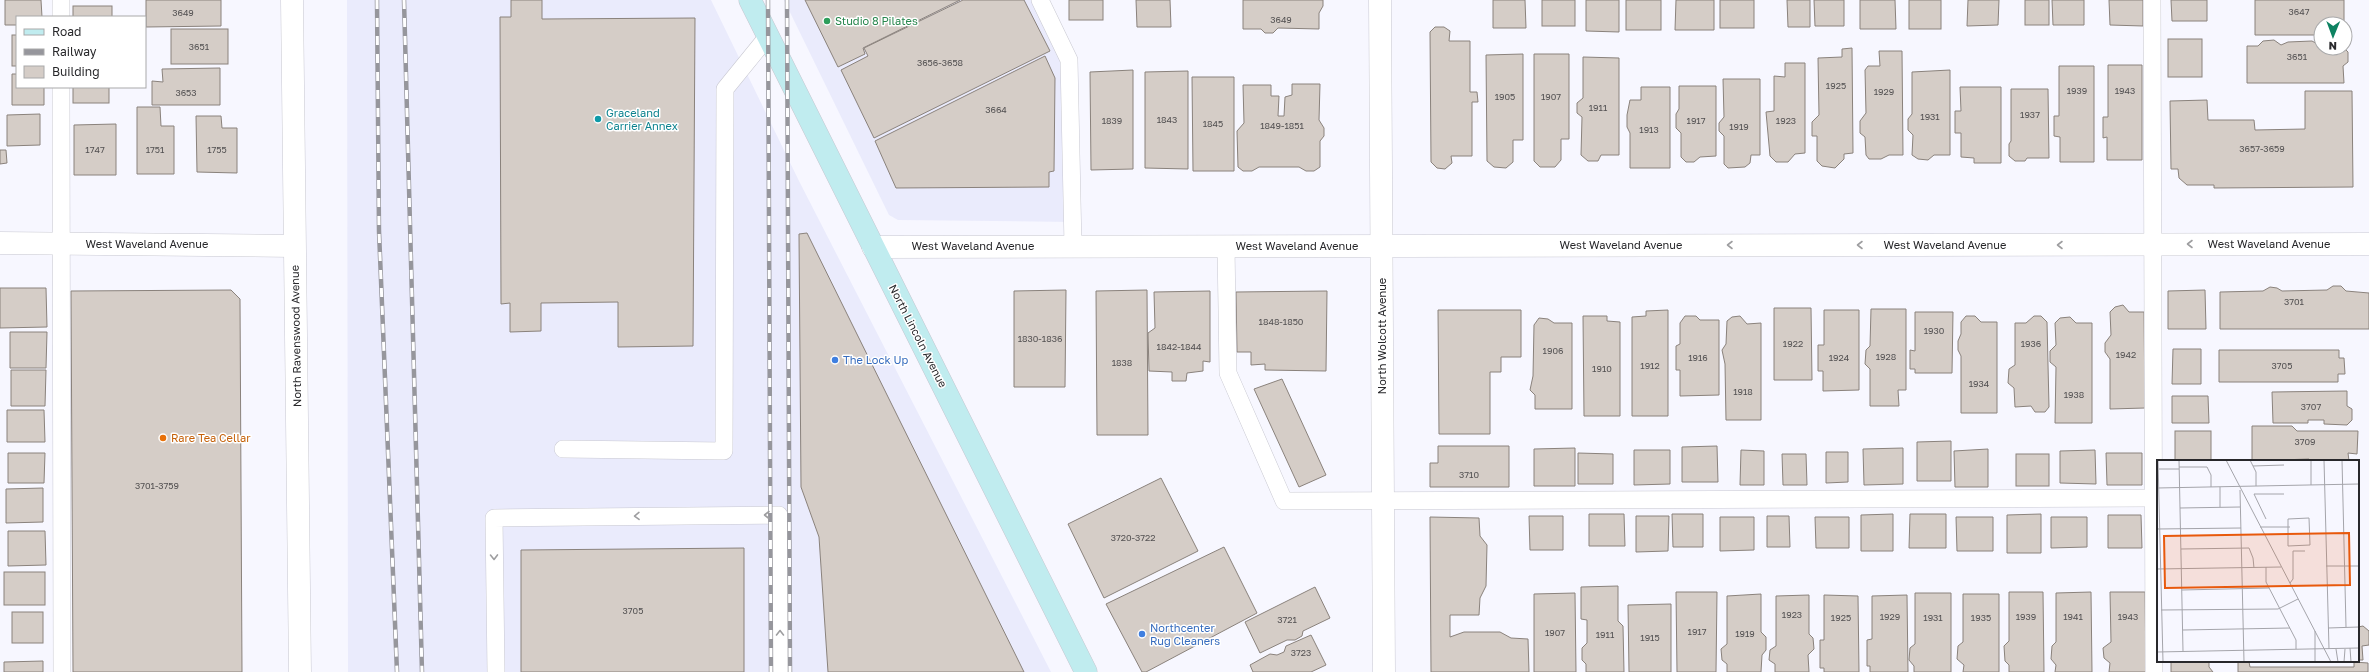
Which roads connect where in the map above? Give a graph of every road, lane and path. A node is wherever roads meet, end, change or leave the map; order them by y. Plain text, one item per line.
1 (61, 0) edge
2 (292, 0) edge
3 (750, 0) edge
4 (1040, 0) edge
5 (1380, 0) edge
6 (2152, 0) edge
7 (61, 16) edge
8 (768, 36) junction
9 (61, 88) edge
10 (0, 243) edge
11 (61, 243) junction
12 (2369, 244) edge
13 (2153, 245) junction
14 (294, 246) junction
15 (1073, 246) junction
16 (1226, 246) junction
17 (1381, 246) junction
18 (873, 247) junction
19 (563, 449) dead end
20 (2154, 498) junction
21 (1383, 499) junction
22 (62, 672) edge
23 (300, 672) edge
24 (496, 672) edge
25 (780, 672) edge
26 (1086, 672) edge
27 (1384, 672) edge
28 (2154, 672) edge

1 - 7 lane
2 - 14 street, North Ravenswood Avenue
3 - 8 main road, North Lincoln Avenue
4 - 15 lane
5 - 17 street, North Wolcott Avenue
6 - 13 lane
8 - 18 main road, North Lincoln Avenue
8 - 19 lane
9 - 11 lane
10 - 11 street, West Waveland Avenue
11 - 14 street, West Waveland Avenue
11 - 22 lane
12 -> 13 street, West Waveland Avenue
13 -> 17 street, West Waveland Avenue
13 - 20 lane
14 - 23 street, North Ravenswood Avenue
15 - 16 street, West Waveland Avenue
15 - 18 street, West Waveland Avenue
16 - 17 street, West Waveland Avenue
16 - 21 lane
17 - 21 street, North Wolcott Avenue
18 - 26 main road, North Lincoln Avenue
20 - 21 lane
20 - 28 lane
21 - 27 street, North Wolcott Avenue
25 -> 24 lane

